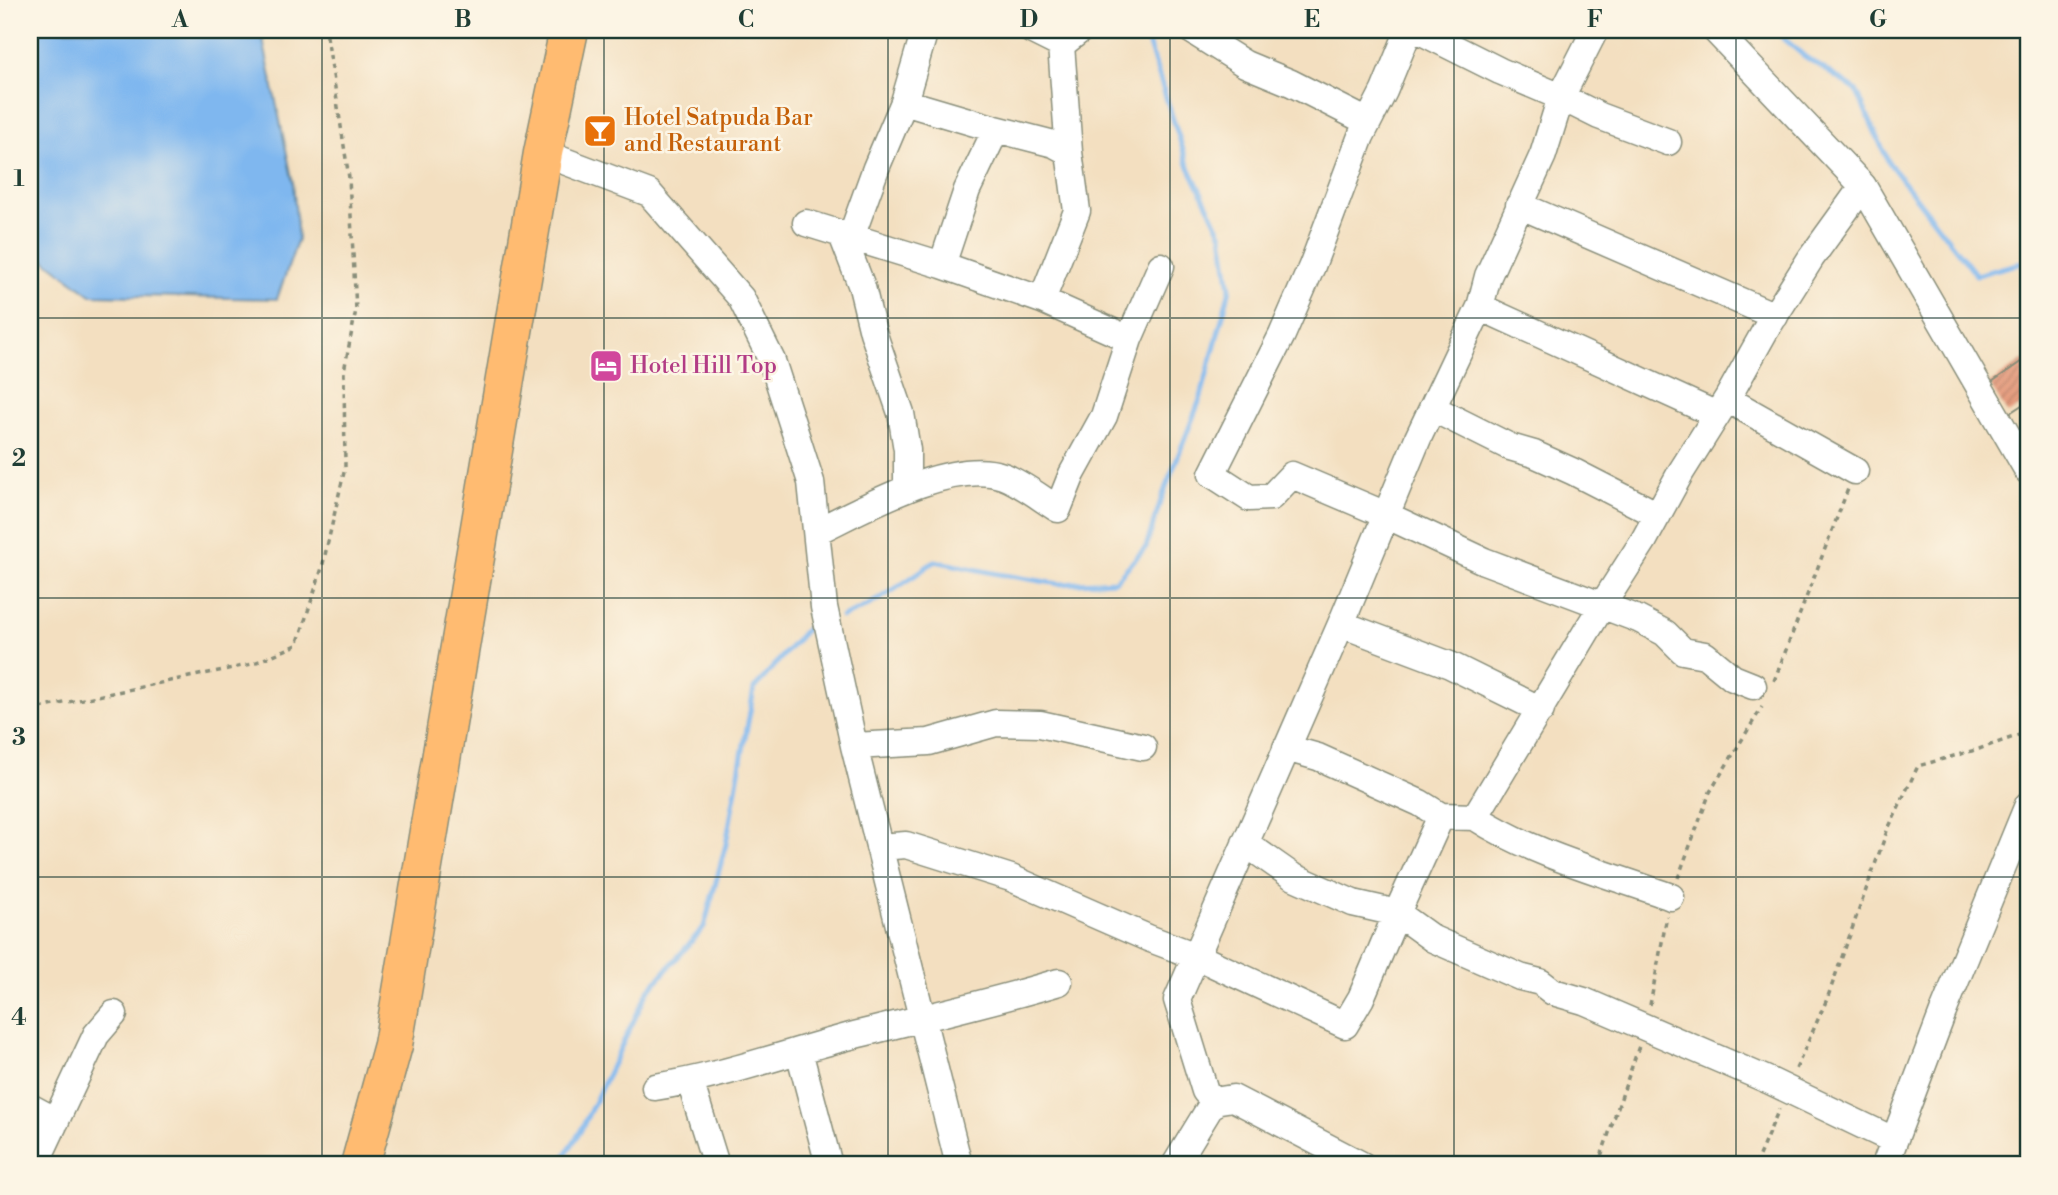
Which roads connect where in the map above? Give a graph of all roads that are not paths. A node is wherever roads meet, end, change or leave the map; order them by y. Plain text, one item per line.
1 (569, 30) edge
2 (925, 30) edge
3 (1031, 30) edge
4 (1191, 30) edge
5 (1409, 30) edge
6 (1418, 30) edge
7 (1595, 30) edge
8 (1715, 30) edge
9 (1071, 37) edge
10 (1561, 97) junction
11 (904, 102) junction
12 (1368, 122) junction
13 (992, 128) junction
14 (1668, 142) dead end
15 (543, 152) junction
16 (1069, 152) junction
17 (1863, 186) junction
18 (1519, 205) junction
19 (806, 223) dead end
20 (846, 236) junction
21 (942, 265) junction
22 (1161, 266) dead end
23 (1042, 300) junction
24 (1480, 307) junction
25 (1775, 316) junction
26 (1129, 339) junction
27 (1722, 407) junction
28 (1432, 408) junction
29 (1855, 471) road end
30 (2028, 471) edge
31 (907, 486) junction
32 (1386, 514) junction
33 (1658, 515) junction
34 (817, 531) junction
35 (1603, 604) junction
36 (1341, 624) junction
37 (1762, 694) road end
38 (1541, 710) junction
39 (854, 746) junction
40 (1143, 747) dead end
41 (1286, 748) junction
42 (2028, 805) edge
43 (1441, 816) junction
44 (1475, 817) junction
45 (1245, 843) junction
46 (879, 847) junction
47 (1671, 897) road end
48 (1397, 913) junction
49 (1196, 956) junction
50 (1059, 982) dead end
51 (114, 1014) dead end
52 (922, 1019) junction
53 (799, 1051) junction
54 (690, 1081) junction
55 (655, 1087) dead end
56 (1214, 1101) junction
57 (30, 1107) edge
58 (56, 1121) junction
59 (1893, 1140) junction
60 (35, 1165) edge
61 (360, 1165) edge
62 (716, 1165) edge
63 (829, 1165) edge
64 (959, 1165) edge
65 (1175, 1165) edge
66 (1362, 1165) edge
67 (1885, 1165) edge

1 - 15 highway
2 - 11 street
3 - 9 street
4 - 12 street
5 - 12 street
6 - 10 street
7 - 10 street
8 - 17 street
9 - 16 street
10 - 14 street
10 - 18 street
11 - 13 street
11 - 20 street
12 - 32 street
13 - 16 street
13 - 21 street
15 - 34 street
15 - 61 highway
16 - 23 street
17 - 25 street
17 - 30 street
18 - 24 street
18 - 25 street
19 - 20 street
20 - 21 street
20 - 31 street
21 - 23 street
22 - 26 street
23 - 26 street
24 - 27 street
24 - 28 street
25 - 27 street
26 - 31 street
27 - 29 street
27 - 33 street
28 - 32 street
28 - 33 street
31 - 34 street
32 - 35 street
32 - 36 street
33 - 35 street
34 - 39 street
35 - 37 street
35 - 38 street
36 - 38 street
36 - 41 street
38 - 44 street
39 - 40 street
39 - 46 street
41 - 43 street
41 - 45 street
42 - 59 street
43 - 44 street
43 - 48 street
44 - 47 street
45 - 48 street
45 - 49 street
46 - 49 street
46 - 52 street
48 - 49 street
48 - 59 street
49 - 56 street
50 - 52 street
51 - 58 street
52 - 53 street
52 - 64 street
53 - 54 street
53 - 63 street
54 - 55 street
54 - 62 street
56 - 65 street
56 - 66 street
57 - 58 street
58 - 60 street
59 - 67 street

